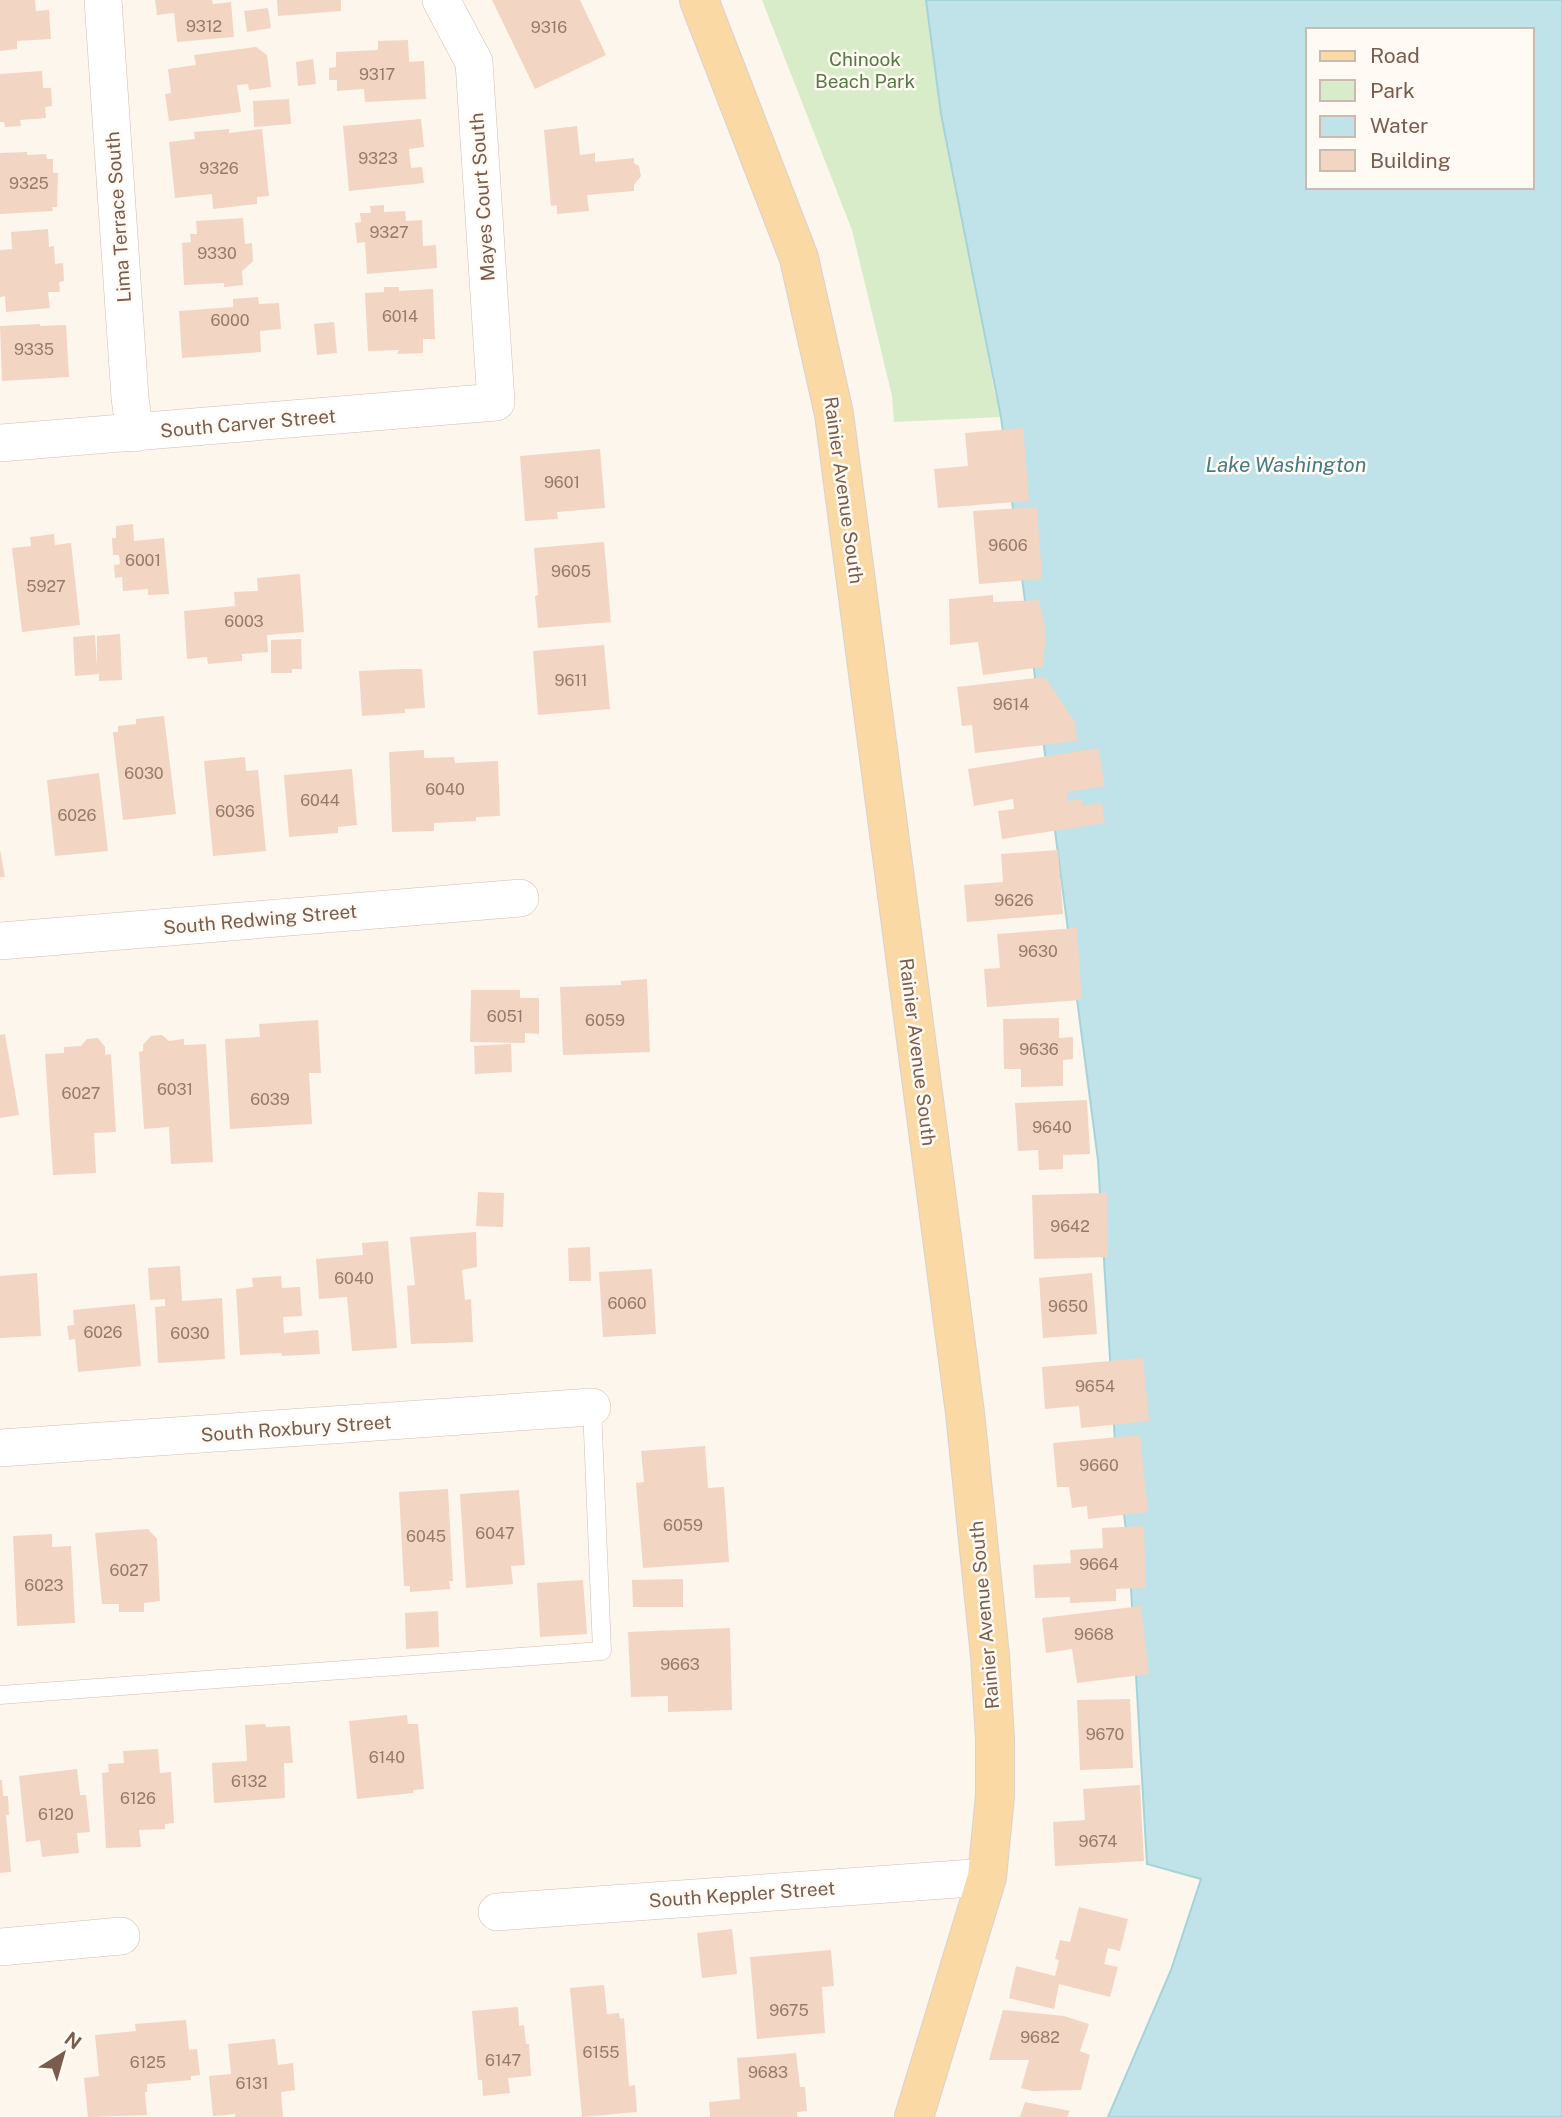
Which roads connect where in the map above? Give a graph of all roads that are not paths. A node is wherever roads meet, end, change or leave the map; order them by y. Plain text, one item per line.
1 (103, 0) edge
2 (441, 0) edge
3 (699, 0) edge
4 (496, 402) joint
5 (135, 433) junction
6 (0, 443) edge
7 (520, 898) dead end
8 (0, 941) edge
9 (592, 1407) joint
10 (0, 1448) edge
11 (0, 1695) edge
12 (987, 1877) junction
13 (498, 1912) dead end
14 (121, 1936) dead end
15 (0, 1947) edge
16 (914, 2117) edge

1 - 5 street, Lima Terrace South
2 - 4 street, Mayes Court South
3 - 12 main road, Rainier Avenue South
4 - 5 street, South Carver Street
5 - 6 street, South Carver Street
7 - 8 street, South Redwing Street
9 - 10 street, South Roxbury Street
9 - 11 lane
12 - 13 street, South Keppler Street
12 - 16 main road, Rainier Avenue South
14 - 15 street

